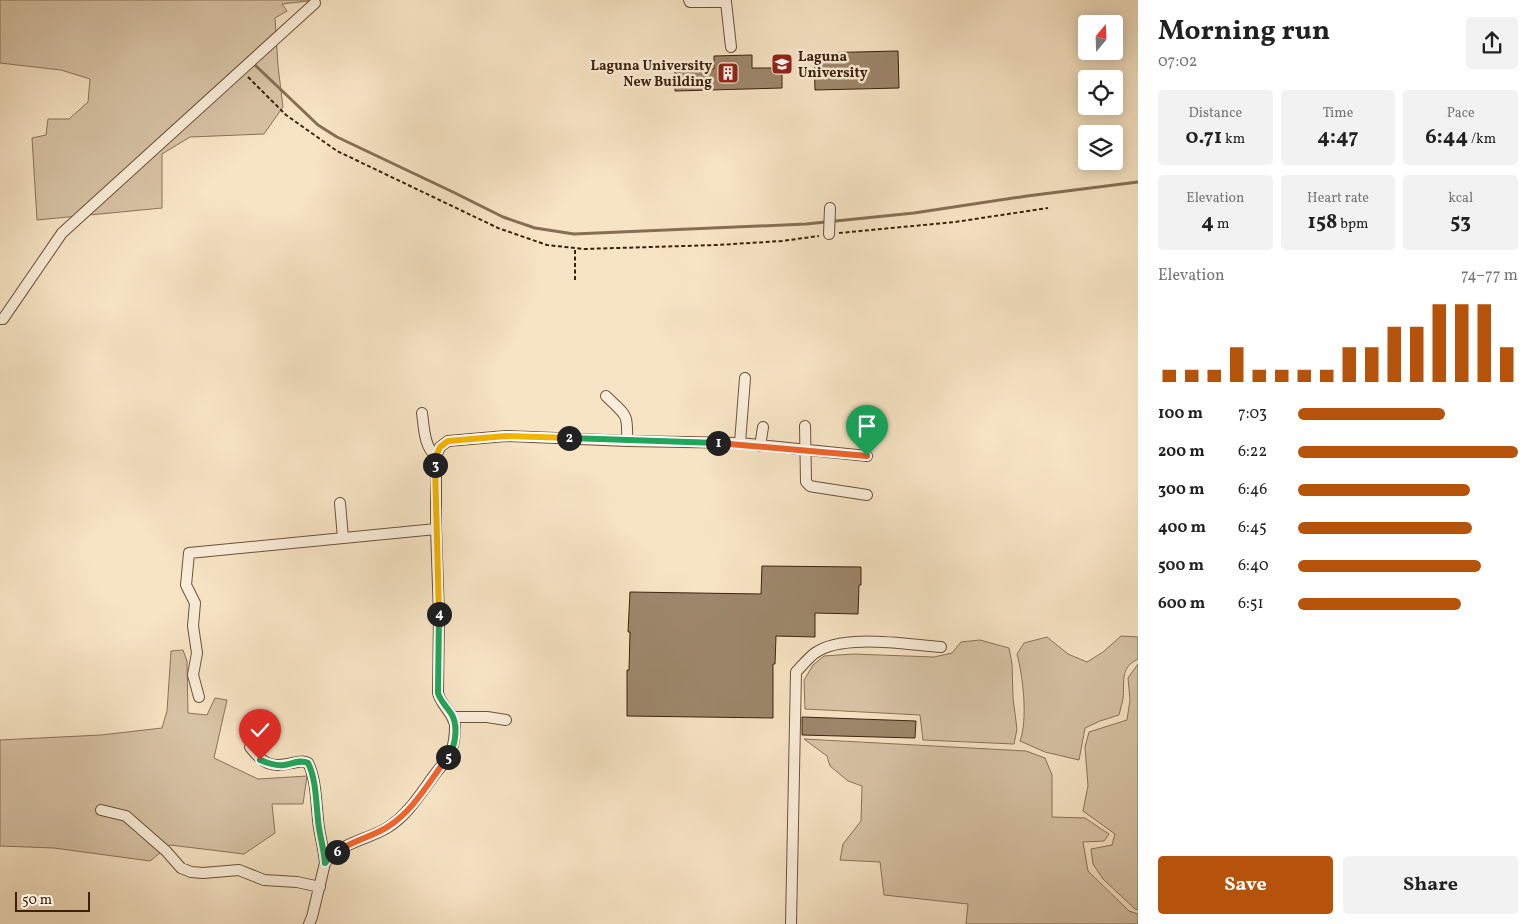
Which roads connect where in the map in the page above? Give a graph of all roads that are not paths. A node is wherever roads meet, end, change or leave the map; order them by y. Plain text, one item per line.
1 (689, 0) edge
2 (315, 3) dead end
3 (731, 47) dead end
4 (1, 320) edge
5 (745, 378) dead end
6 (606, 396) dead end
7 (422, 413) dead end
8 (805, 426) dead end
9 (763, 427) dead end
10 (627, 441) junction
11 (740, 443) junction
12 (760, 446) junction
13 (804, 450) junction
14 (436, 456) junction
15 (867, 456) dead end
16 (867, 495) dead end
17 (340, 503) dead end
18 (436, 529) junction
19 (343, 538) junction
20 (941, 647) dead end
21 (199, 697) dead end
22 (453, 717) junction
23 (506, 720) dead end
24 (250, 747) dead end
25 (101, 810) dead end
26 (325, 863) junction
27 (320, 887) junction
28 (309, 924) edge
29 (791, 924) edge

1 - 3 street
2 - 4 street
5 - 11 street
6 - 10 street
7 - 14 street
8 - 13 street
9 - 12 street
10 - 11 street
10 - 14 street
11 - 12 street
12 - 13 street
13 - 15 street
13 - 16 street
14 - 18 street
17 - 19 street
18 - 19 street
18 - 22 street
19 - 21 street
20 - 29 street
22 - 23 street
22 - 26 street
24 - 26 street
25 - 27 street
26 - 27 street
27 - 28 street

